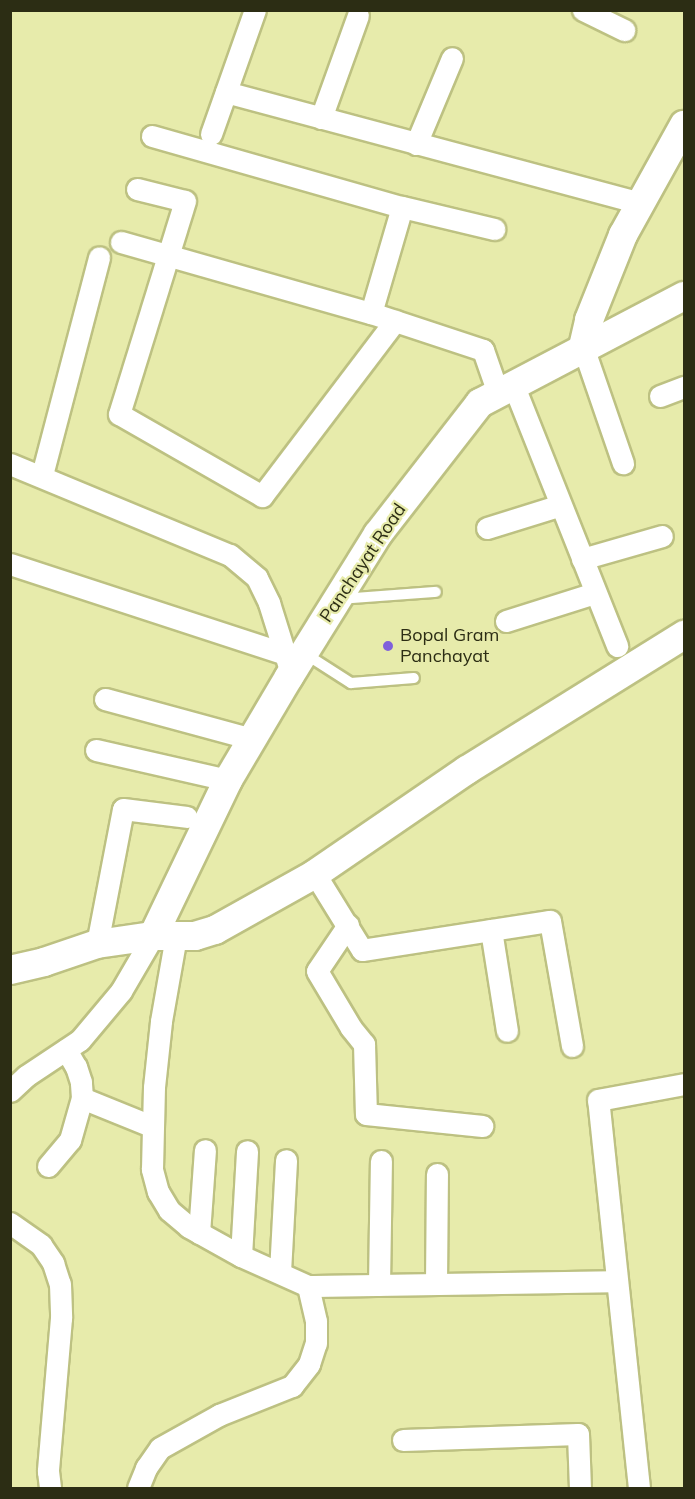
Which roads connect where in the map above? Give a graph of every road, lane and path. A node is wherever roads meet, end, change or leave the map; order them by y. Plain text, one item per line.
1 (255, 10) edge
2 (583, 10) edge
3 (358, 15) dead end
4 (624, 30) dead end
5 (452, 57) dead end
6 (226, 92) junction
7 (321, 118) junction
8 (684, 125) edge
9 (212, 135) dead end
10 (152, 136) dead end
11 (416, 144) junction
12 (136, 189) dead end
13 (640, 203) junction
14 (402, 207) junction
15 (494, 229) dead end
16 (121, 242) dead end
17 (170, 255) junction
18 (99, 257) dead end
19 (684, 296) edge
20 (371, 313) junction
21 (395, 321) junction
22 (583, 347) junction
23 (684, 387) edge
24 (505, 388) junction
25 (660, 396) dead end
26 (623, 463) dead end
27 (10, 464) edge
28 (42, 475) junction
29 (561, 505) junction
30 (487, 528) dead end
31 (662, 536) dead end
32 (582, 559) junction
33 (10, 564) edge
34 (436, 592) dead end
35 (596, 593) junction
36 (337, 600) junction
37 (506, 621) dead end
38 (684, 635) edge
39 (616, 646) dead end
40 (293, 660) junction
41 (414, 678) dead end
42 (105, 699) dead end
43 (252, 739) junction
44 (96, 750) dead end
45 (228, 780) junction
46 (187, 817) dead end
47 (315, 874) junction
48 (348, 925) junction
49 (491, 930) junction
50 (164, 936) junction
51 (97, 944) junction
52 (10, 970) edge
53 (507, 1031) dead end
54 (572, 1046) dead end
55 (66, 1050) junction
56 (684, 1088) edge
57 (10, 1091) edge
58 (82, 1098) junction
59 (151, 1126) junction
60 (482, 1126) dead end
61 (205, 1150) dead end
62 (247, 1151) dead end
63 (286, 1160) dead end
64 (381, 1161) dead end
65 (48, 1166) dead end
66 (437, 1174) dead end
67 (10, 1223) edge
68 (199, 1233) junction
69 (242, 1256) junction
70 (280, 1272) junction
71 (617, 1281) junction
72 (436, 1284) junction
73 (379, 1285) junction
74 (308, 1286) junction
75 (403, 1440) dead end
76 (50, 1488) edge
77 (138, 1488) edge
78 (580, 1488) edge
79 (639, 1488) edge

1 - 6 street
2 - 4 street
3 - 7 street
5 - 11 street
6 - 7 street
6 - 9 street
7 - 11 street
8 - 13 street
10 - 14 street
11 - 13 street
12 - 17 street
13 - 22 street
14 - 15 street
14 - 20 street
16 - 17 street
17 - 20 street
17 - 21 street
18 - 28 street
19 - 22 street, Panchayat Road
20 - 21 street
21 - 24 street
22 - 24 street, Panchayat Road
22 - 26 street
23 - 25 street
24 - 29 street
24 - 36 street, Panchayat Road
27 - 28 street
28 - 40 street
29 - 30 street
29 - 32 street
31 - 32 street
32 - 35 street
33 - 40 street
34 - 36 lane
35 - 37 street
35 - 39 street
36 - 40 street, Panchayat Road
38 - 47 street
40 - 41 lane
40 - 43 street, Panchayat Road
42 - 43 street
43 - 45 street, Panchayat Road
44 - 45 street
45 - 50 street, Panchayat Road
46 - 51 street
47 - 48 street
47 - 50 street
48 - 49 street
48 - 60 street
49 - 53 street
49 - 54 street
50 - 51 street
50 - 55 street
50 - 59 street
51 - 52 street
55 - 57 street
55 - 58 street
56 - 71 street
58 - 59 street
58 - 65 street
59 - 68 street
61 - 68 street
62 - 69 street
63 - 70 street
64 - 73 street
66 - 72 street
67 - 76 street
68 - 69 street
69 - 70 street
70 - 74 street
71 - 72 street
71 - 79 street
72 - 73 street
73 - 74 street
74 - 77 street
75 - 78 street

